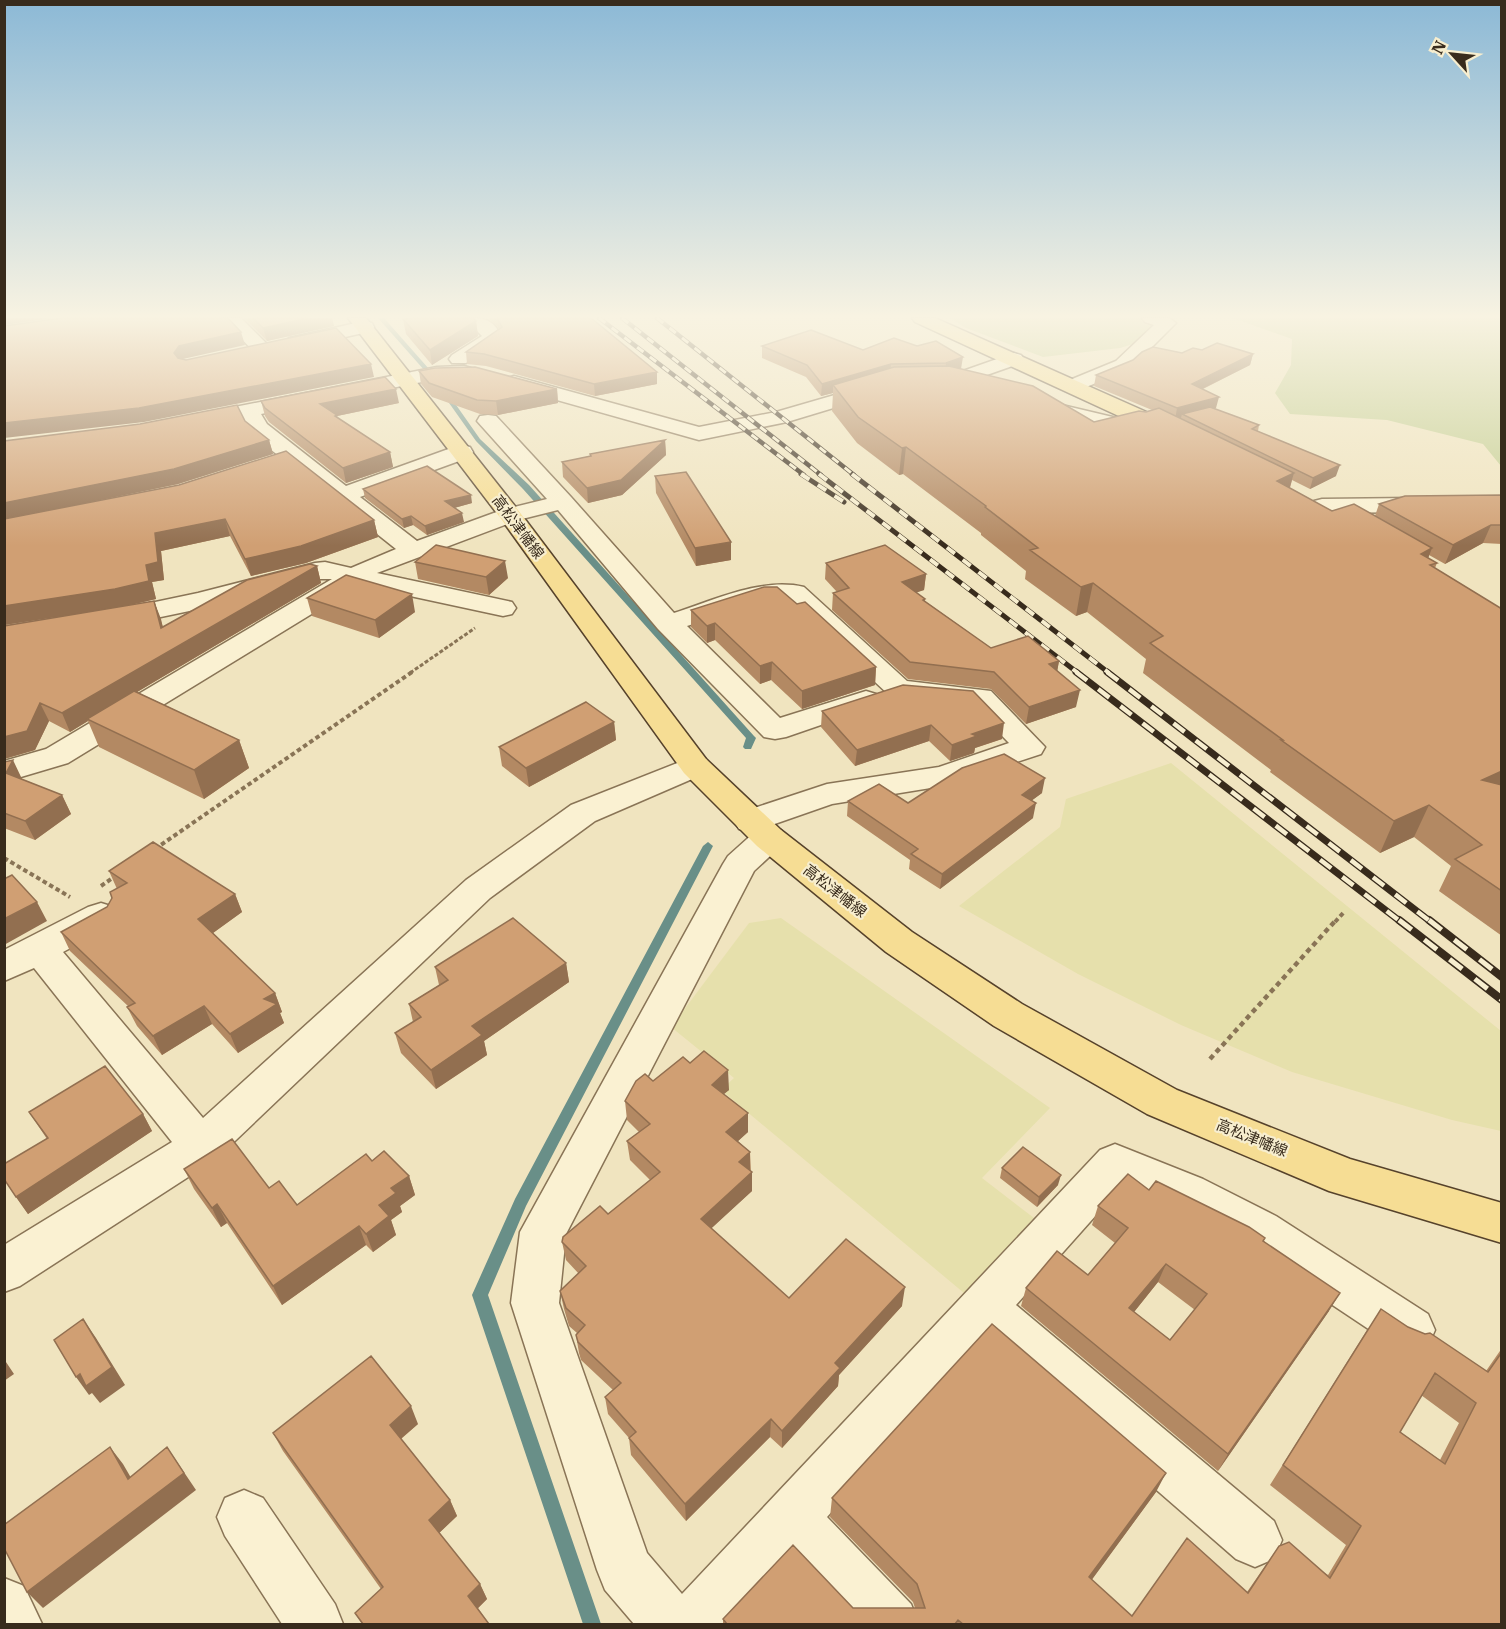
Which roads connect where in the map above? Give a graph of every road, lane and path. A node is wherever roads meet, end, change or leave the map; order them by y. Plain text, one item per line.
1 (333, 394) edge
2 (431, 394) edge
3 (558, 394) edge
4 (858, 394) edge
5 (1090, 394) edge
6 (1027, 402) edge
7 (249, 411) junction
8 (488, 421) dead end
9 (179, 424) edge
10 (1155, 424) junction
11 (1186, 439) edge
12 (462, 452) junction
13 (343, 495) junction
14 (1311, 501) joint
15 (1502, 504) edge
16 (540, 507) junction
17 (1358, 526) edge
18 (415, 552) junction
19 (355, 576) junction
20 (503, 608) joint
21 (91, 622) edge
22 (668, 623) junction
23 (899, 689) junction
24 (695, 766) junction
25 (4, 772) edge
26 (760, 830) junction
27 (146, 855) edge
28 (4, 858) edge
29 (117, 875) edge
30 (90, 909) junction
31 (1345, 911) dead end
32 (39, 949) junction
33 (4, 967) edge
34 (1210, 1059) dead end
35 (201, 1146) junction
36 (1502, 1223) edge
37 (4, 1271) edge
38 (984, 1309) junction
39 (1411, 1330) edge
40 (244, 1516) dead end
41 (790, 1518) junction
42 (1255, 1540) dead end
43 (4, 1606) edge
44 (14, 1624) edge
45 (315, 1624) edge
46 (670, 1624) edge
47 (693, 1624) edge
48 (891, 1624) edge

1 - 7 street
2 - 12 main road, 高松津幡線
3 - 4 street
5 - 10 main road
6 - 10 street
7 - 9 street
7 - 13 street
8 - 16 street
10 - 11 main road
12 - 13 street
12 - 16 main road, 高松津幡線
13 - 18 street
14 - 15 street
14 - 17 main road
16 - 18 street
16 - 22 street
16 - 24 main road, 高松津幡線
18 - 19 street
19 - 20 street
19 - 21 street
19 - 25 street
20 - 27 path
22 - 23 street
22 - 23 street
23 - 26 street
24 - 26 main road, 高松津幡線
24 - 35 street
26 - 36 main road, 高松津幡線
26 - 46 street
28 - 30 path
29 - 30 path
30 - 32 street
31 - 34 path
32 - 33 street
32 - 35 street
35 - 37 street
38 - 39 street
38 - 41 street
38 - 42 street
40 - 45 street
41 - 47 street
41 - 48 street
43 - 44 street

